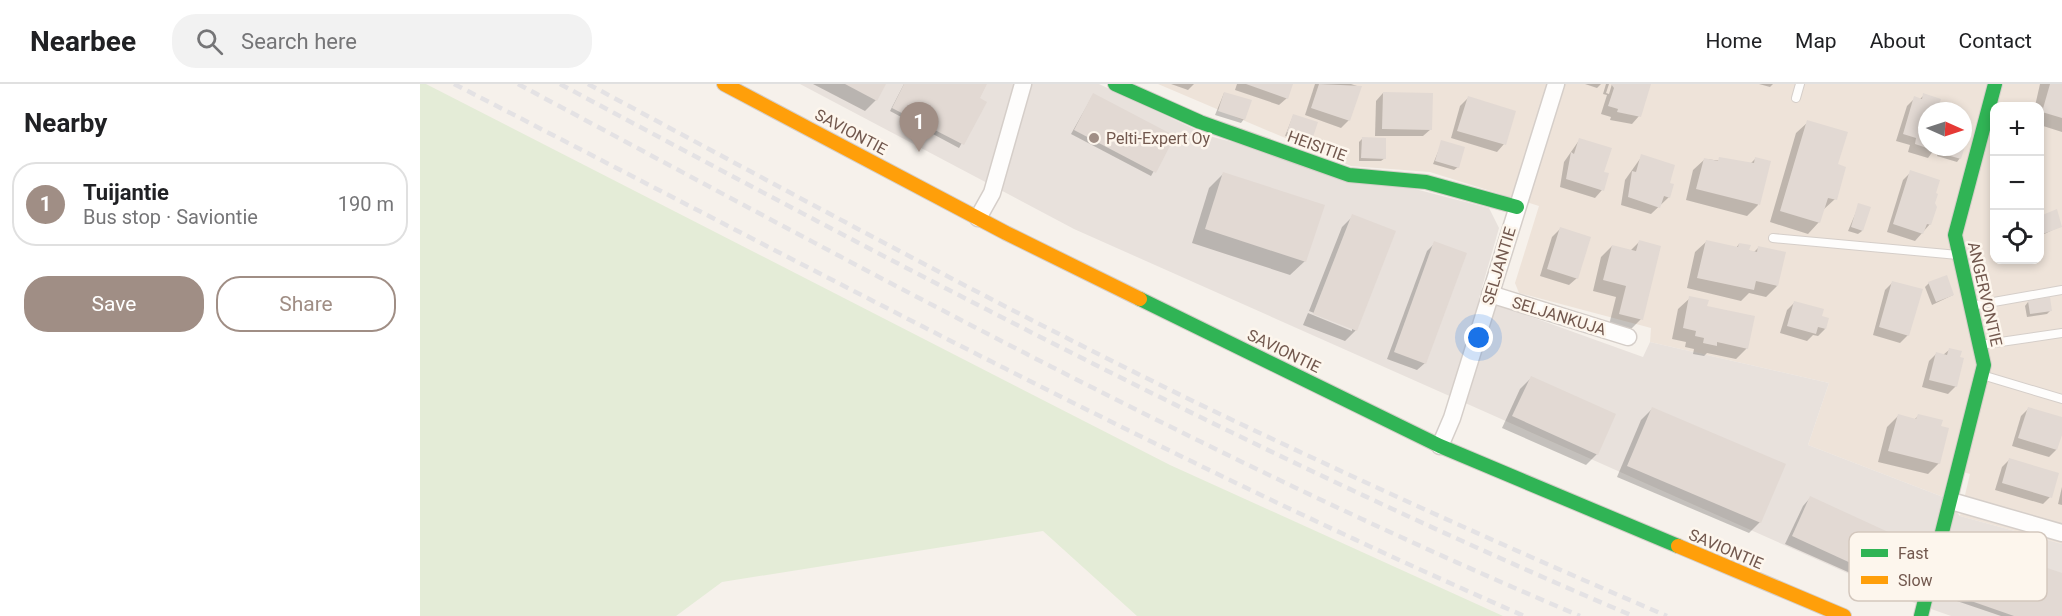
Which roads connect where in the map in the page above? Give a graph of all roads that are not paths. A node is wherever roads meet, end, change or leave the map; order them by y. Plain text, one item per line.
1 (724, 84) edge
2 (1023, 84) edge
3 (1115, 84) edge
4 (1556, 84) edge
5 (1800, 84) edge
6 (1995, 84) edge
7 (1796, 98) dead end
8 (1517, 207) junction
9 (978, 218) junction
10 (1773, 238) dead end
11 (1959, 255) junction
12 (2062, 290) edge
13 (1490, 294) junction
14 (1971, 306) junction
15 (2062, 333) edge
16 (1628, 337) dead end
17 (1980, 345) junction
18 (1982, 375) junction
19 (2062, 399) edge
20 (1440, 446) junction
21 (1951, 501) junction
22 (1943, 532) edge
23 (2062, 533) edge
24 (1925, 601) edge
25 (1844, 616) edge
26 (1921, 616) edge

1 - 9 main road, SAVIONTIE
2 - 9 street
3 - 8 main road, HEISITIE
4 - 8 street, SELJANTIE
5 - 7 lane
6 - 11 main road, ANGERVONTIE
8 - 13 street, SELJANTIE
9 - 20 main road, SAVIONTIE
10 - 11 lane
11 - 14 main road, ANGERVONTIE
12 - 14 lane
13 - 16 street, SELJANKUJA
13 - 20 street, SELJANTIE
14 - 17 main road, ANGERVONTIE
15 - 17 lane
17 - 18 main road, ANGERVONTIE
18 - 19 lane
18 - 21 main road, ANGERVONTIE
20 - 25 main road, SAVIONTIE
21 - 22 main road, ANGERVONTIE
21 - 23 street
24 - 26 main road, ANGERVONTIE

